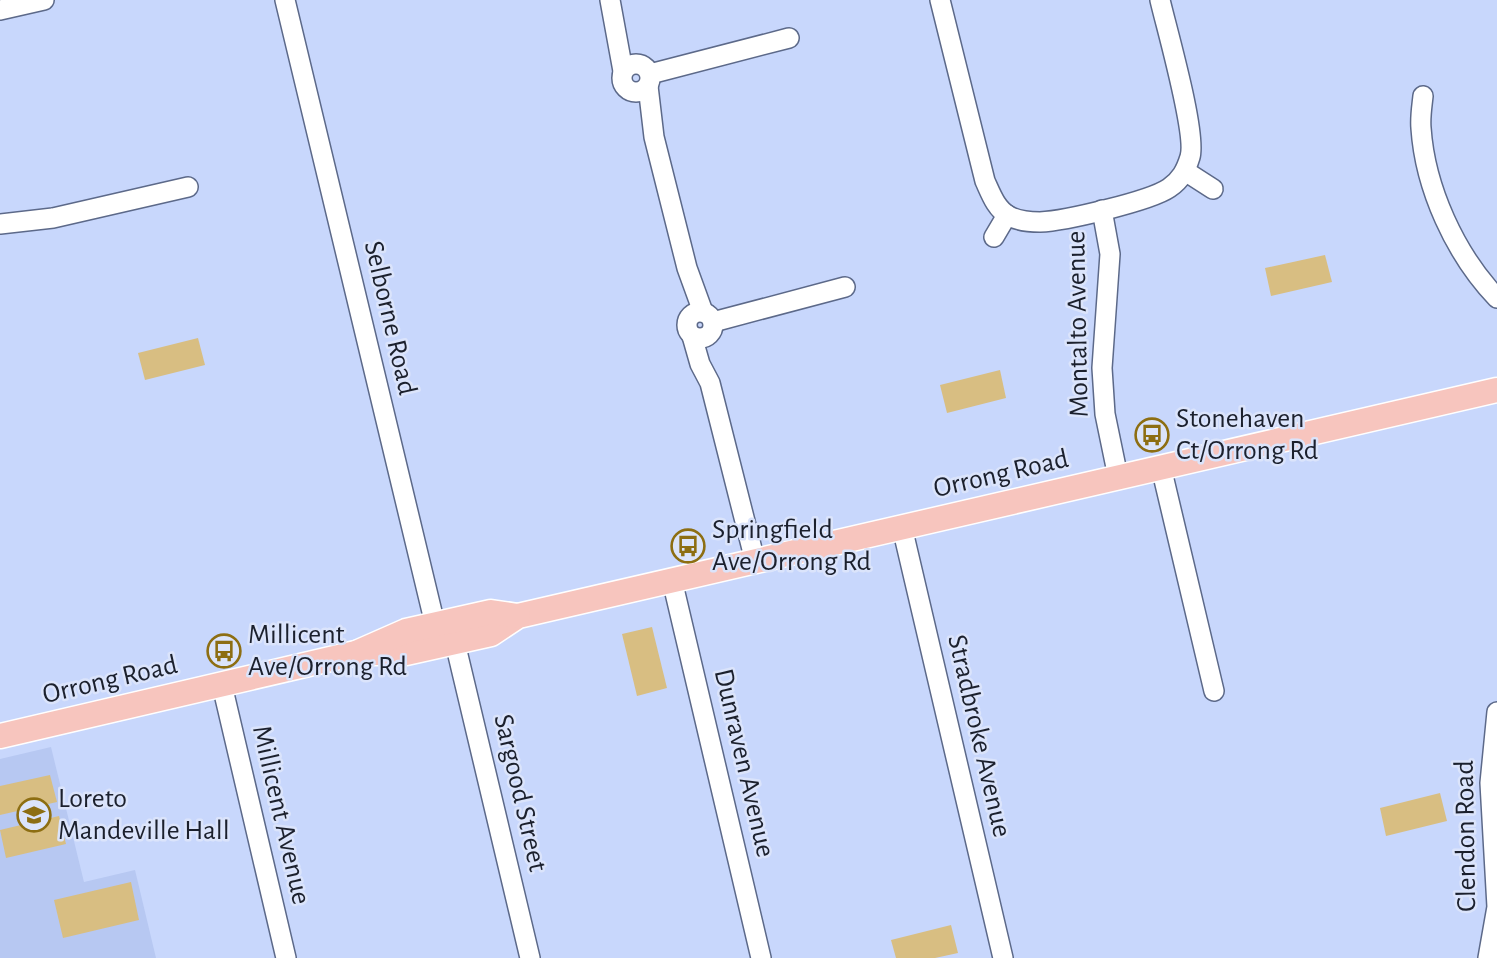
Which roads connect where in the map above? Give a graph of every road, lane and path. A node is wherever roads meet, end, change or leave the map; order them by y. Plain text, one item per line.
1 (44, 0) edge
2 (285, 0) edge
3 (610, 0) edge
4 (940, 0) edge
5 (1160, 0) edge
6 (0, 10) edge
7 (615, 20) junction
8 (789, 38) dead end
9 (647, 75) junction
10 (625, 79) junction
11 (1423, 96) dead end
12 (654, 137) junction
13 (1185, 171) junction
14 (188, 187) dead end
15 (1213, 189) dead end
16 (1102, 210) junction
17 (1007, 215) junction
18 (0, 224) edge
19 (994, 237) dead end
20 (845, 287) dead end
21 (1497, 298) edge
22 (701, 325) junction
23 (1497, 390) edge
24 (1161, 467) junction
25 (1118, 477) junction
26 (902, 527) junction
27 (755, 561) junction
28 (672, 580) junction
29 (445, 633) junction
30 (222, 685) junction
31 (1214, 691) dead end
32 (1497, 712) edge
33 (0, 736) edge
34 (286, 958) edge
35 (530, 958) edge
36 (761, 958) edge
37 (1003, 958) edge
38 (1488, 958) edge

1 - 6 street
2 - 29 street, Selborne Road
3 - 7 street
4 - 17 street
5 - 13 street
7 - 9 street
7 - 10 street
8 - 9 street
9 - 10 street
9 - 12 street
10 - 12 street
11 - 21 street
12 - 22 street
13 - 15 street
13 - 16 street, Montalto Avenue
14 - 18 street
16 - 17 street, Montalto Avenue
16 - 25 street, Montalto Avenue
17 - 19 street
20 - 22 street
22 - 27 street
23 - 24 main road, Orrong Road
24 - 25 main road, Orrong Road
24 - 31 street
25 - 26 main road, Orrong Road
26 - 27 main road, Orrong Road
26 - 37 street, Stradbroke Avenue
27 - 28 main road, Orrong Road
28 - 29 main road, Orrong Road
28 - 36 street, Dunraven Avenue
29 - 30 main road, Orrong Road
29 - 35 street, Sargood Street
30 - 33 main road, Orrong Road
30 - 34 street, Millicent Avenue
32 - 38 street, Clendon Road

